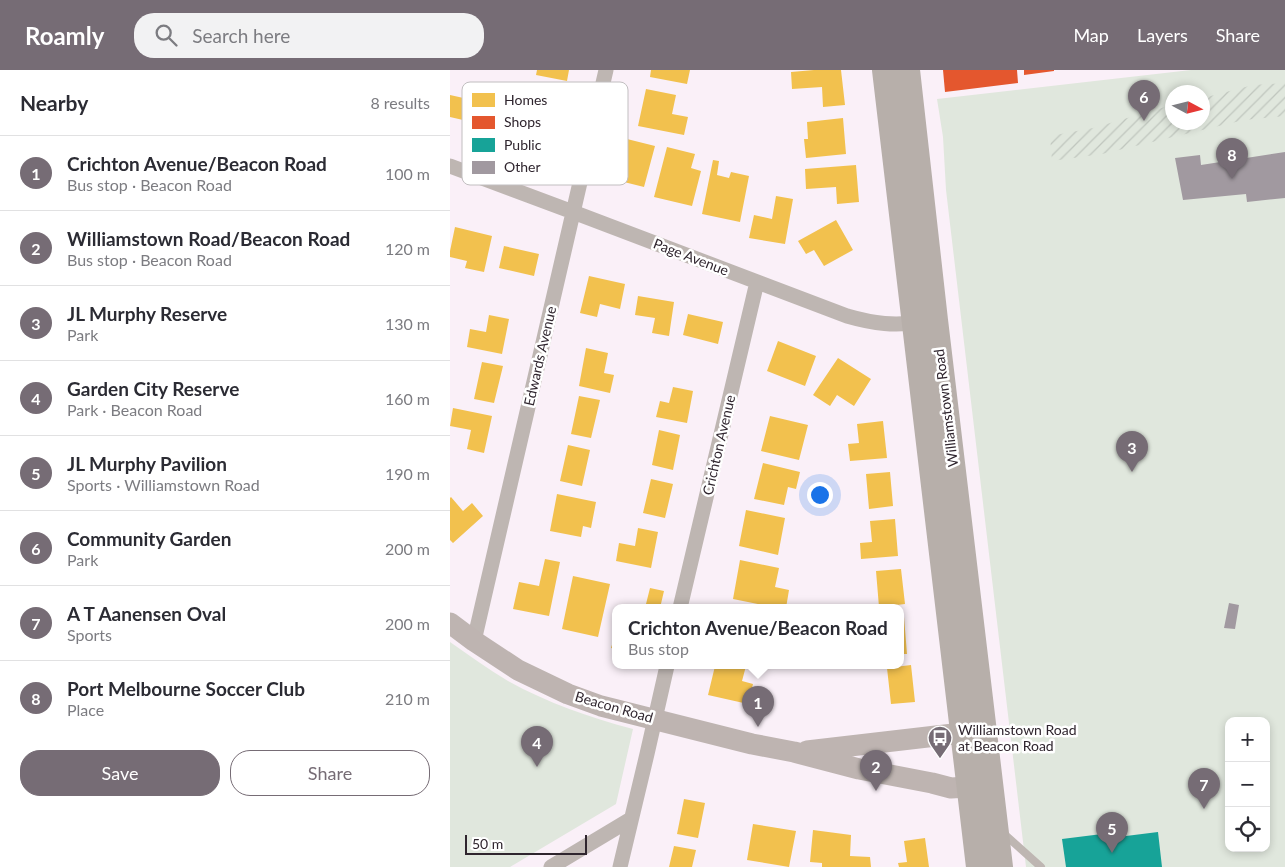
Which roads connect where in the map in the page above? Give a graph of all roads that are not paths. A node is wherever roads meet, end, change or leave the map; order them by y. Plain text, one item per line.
1 (884, 70) edge
2 (908, 70) edge
3 (450, 166) edge
4 (462, 170) edge
5 (501, 185) edge
6 (579, 185) edge
7 (573, 212) junction
8 (757, 282) junction
9 (925, 321) junction
10 (681, 604) edge
11 (450, 623) edge
12 (474, 641) junction
13 (666, 669) edge
14 (654, 720) junction
15 (962, 733) junction
16 (986, 747) junction
17 (794, 752) junction
18 (968, 787) junction
19 (632, 820) junction
20 (996, 827) junction
21 (551, 867) edge
22 (620, 867) edge
23 (978, 867) edge
24 (1001, 867) edge
25 (1041, 867) edge

1 - 9 main road, Williamstown Road
2 - 9 main road, Williamstown Road
3 - 4 street, Page Avenue
5 - 7 street, Page Avenue
6 - 7 street, Edwards Avenue
7 - 8 street, Page Avenue
7 - 12 street, Edwards Avenue
8 - 9 street, Page Avenue
8 - 10 street, Crichton Avenue
9 - 15 main road, Williamstown Road
9 - 16 main road, Williamstown Road
11 - 12 street, Beacon Road
12 - 14 street, Beacon Road
13 - 14 street
14 - 17 street, Beacon Road
14 - 19 street
15 - 16 main road
15 - 17 street, Beacon Road
15 - 18 main road, Williamstown Road
16 - 18 main road
16 - 20 main road, Williamstown Road
17 - 18 street, Beacon Road
18 - 23 main road, Williamstown Road
19 - 21 street
19 - 22 street
20 - 24 main road, Williamstown Road
20 - 25 lane

